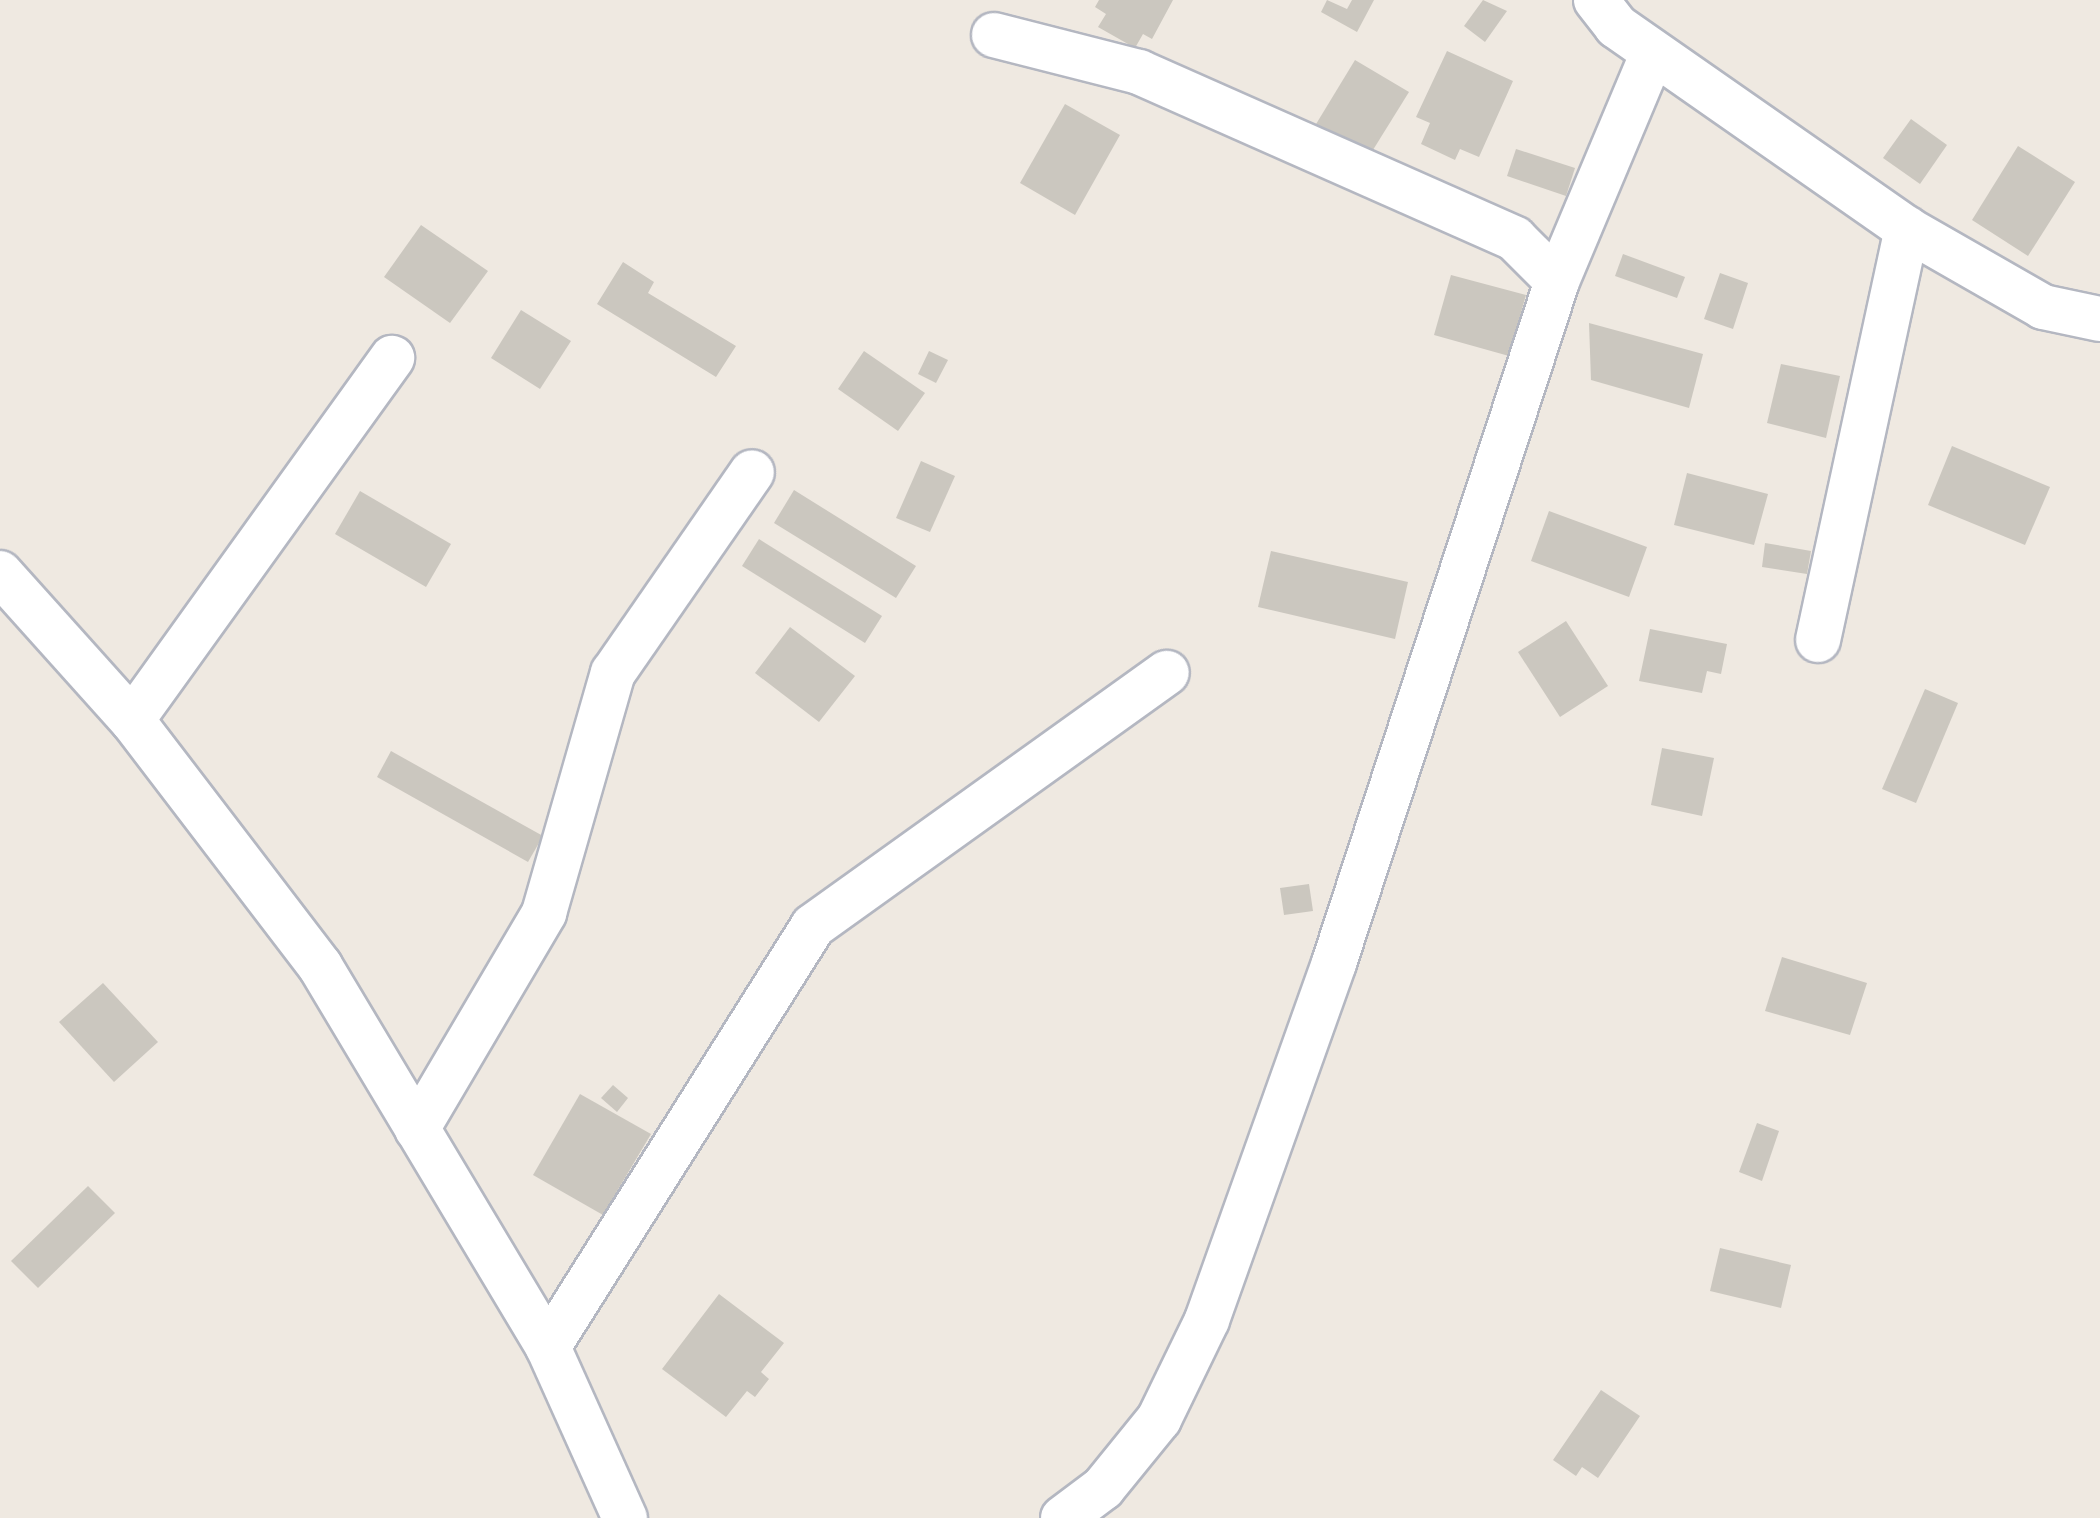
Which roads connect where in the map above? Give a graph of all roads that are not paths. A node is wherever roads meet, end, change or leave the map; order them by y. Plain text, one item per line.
1 (1596, 0) edge
2 (994, 35) dead end
3 (1653, 53) junction
4 (1907, 229) junction
5 (1557, 281) junction
6 (2100, 319) edge
7 (392, 358) dead end
8 (752, 472) dead end
9 (0, 573) edge
10 (1818, 640) dead end
11 (1167, 673) dead end
12 (132, 720) junction
13 (417, 1129) junction
14 (548, 1347) junction
15 (625, 1518) edge
16 (1063, 1518) edge

1 - 3 street
2 - 5 street
3 - 4 street
3 - 5 street
4 - 6 street
4 - 10 street
5 - 16 street
7 - 12 street
8 - 13 street
9 - 12 street
11 - 14 street
12 - 13 street
13 - 14 street
14 - 15 street

